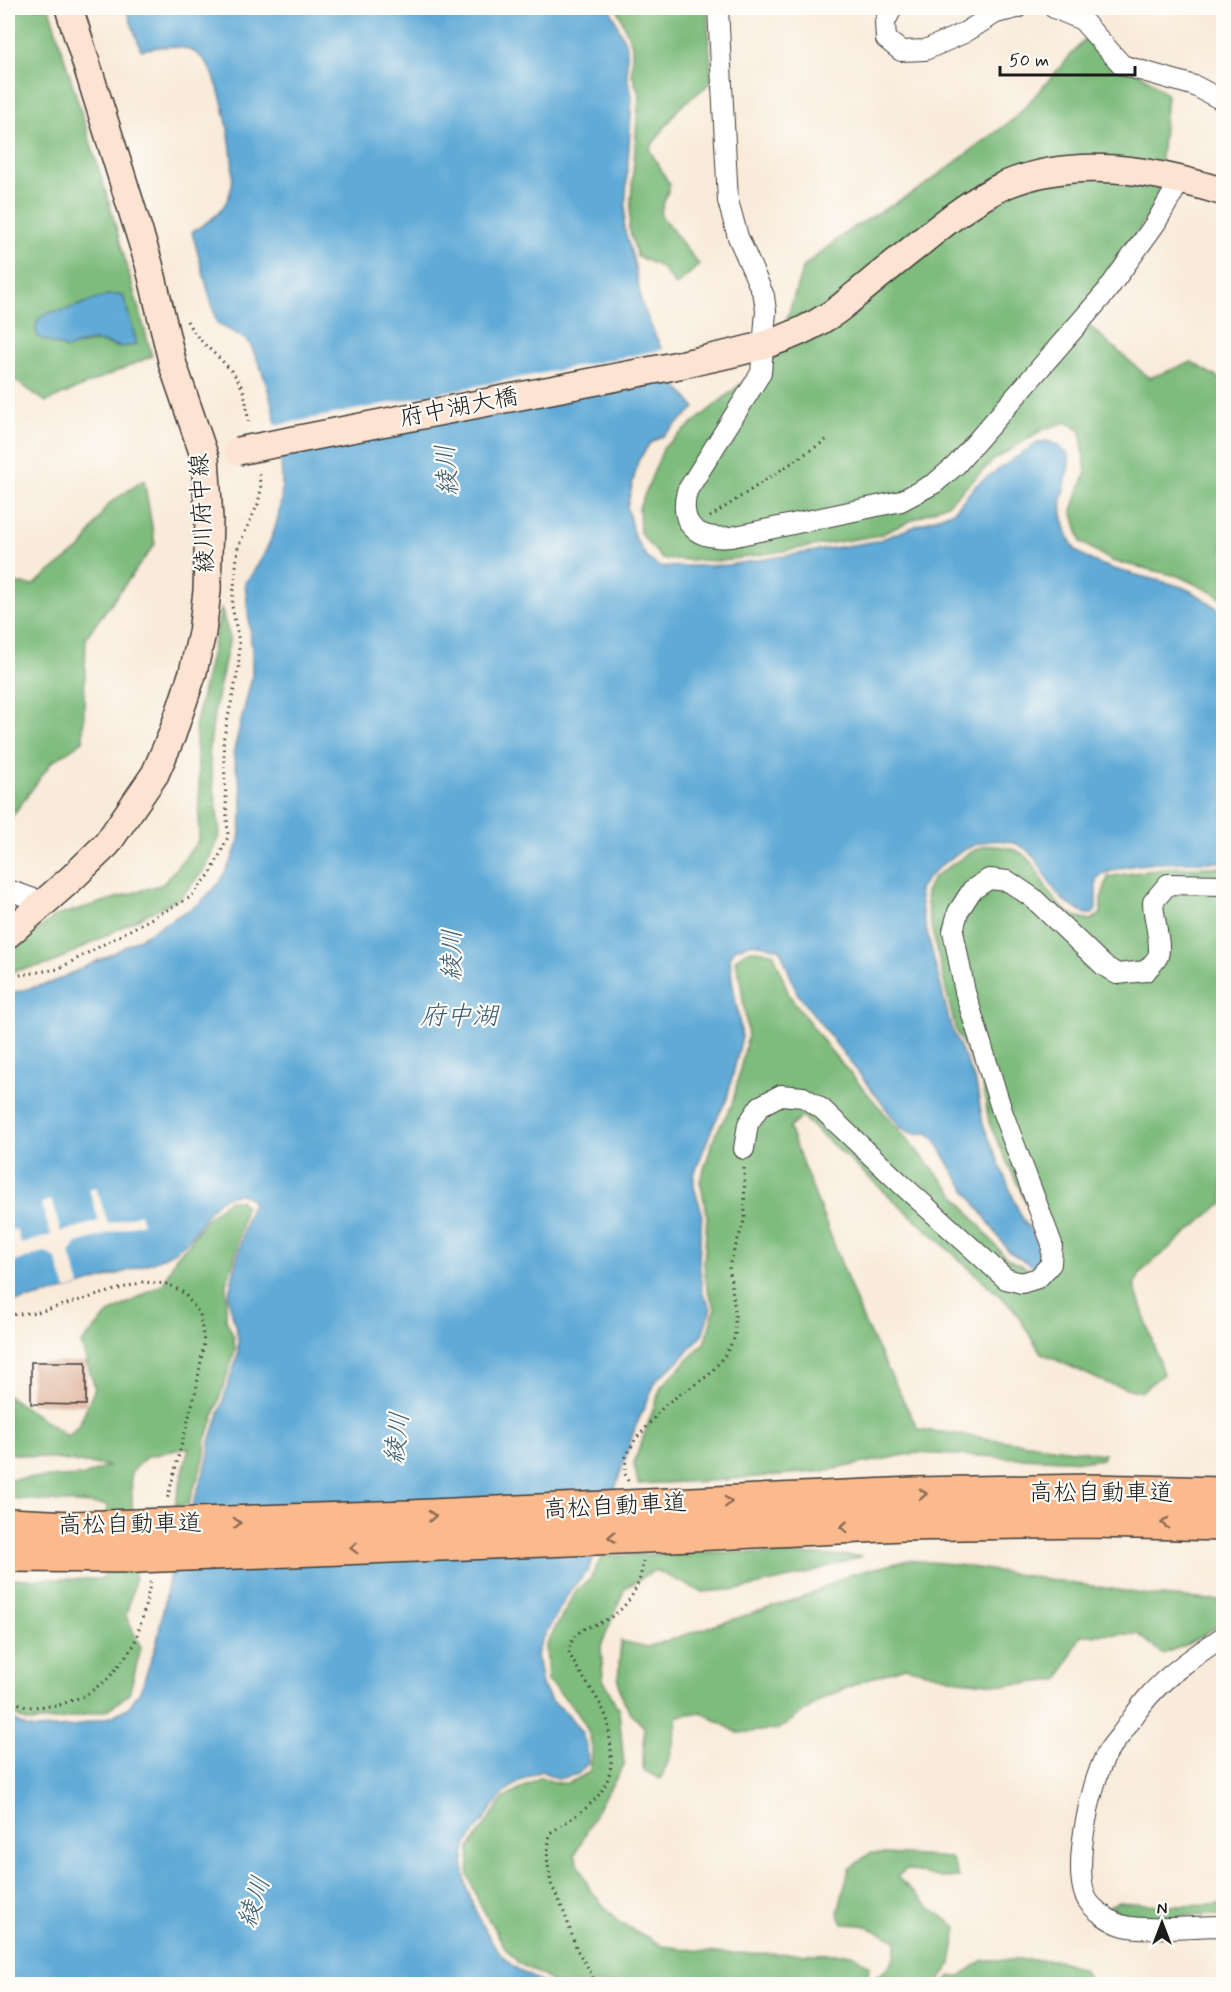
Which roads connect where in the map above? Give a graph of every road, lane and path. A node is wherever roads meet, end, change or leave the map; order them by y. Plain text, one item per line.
1 (69, 8) edge
2 (718, 8) edge
3 (892, 8) edge
4 (1017, 8) edge
5 (1054, 8) edge
6 (1224, 101) edge
7 (1180, 180) junction
8 (1224, 192) edge
9 (763, 347) junction
10 (826, 440) dead end
11 (205, 458) junction
12 (694, 528) junction
13 (1224, 885) edge
14 (8, 890) edge
15 (45, 903) junction
16 (8, 934) edge
17 (744, 1149) joint
18 (8, 1315) edge
19 (629, 1486) dead end
20 (1224, 1494) edge
21 (166, 1508) dead end
22 (670, 1520) junction
23 (1224, 1524) edge
24 (8, 1525) edge
25 (142, 1552) junction
26 (8, 1557) edge
27 (644, 1559) dead end
28 (1224, 1636) edge
29 (8, 1698) edge
30 (1224, 1928) edge
31 (593, 1984) edge

1 - 11 street, 綾川府中線
2 - 9 street
3 - 4 street
5 - 6 street
7 - 8 street, 府中湖大橋
7 - 9 street, 府中湖大橋
7 - 12 street
9 - 11 street, 府中湖大橋, bridge
9 - 12 street
10 - 12 path
11 - 15 street, 綾川府中線
13 - 17 street
14 - 15 street
15 - 16 street, 綾川府中線
17 - 19 path
18 - 21 path
22 -> 20 highway, 高松自動車道
23 -> 22 highway, 高松自動車道
22 - 25 highway, 高松自動車道, bridge
24 - 25 highway, 高松自動車道
25 - 26 highway, 高松自動車道
25 - 29 path
27 - 31 path
28 - 30 street

